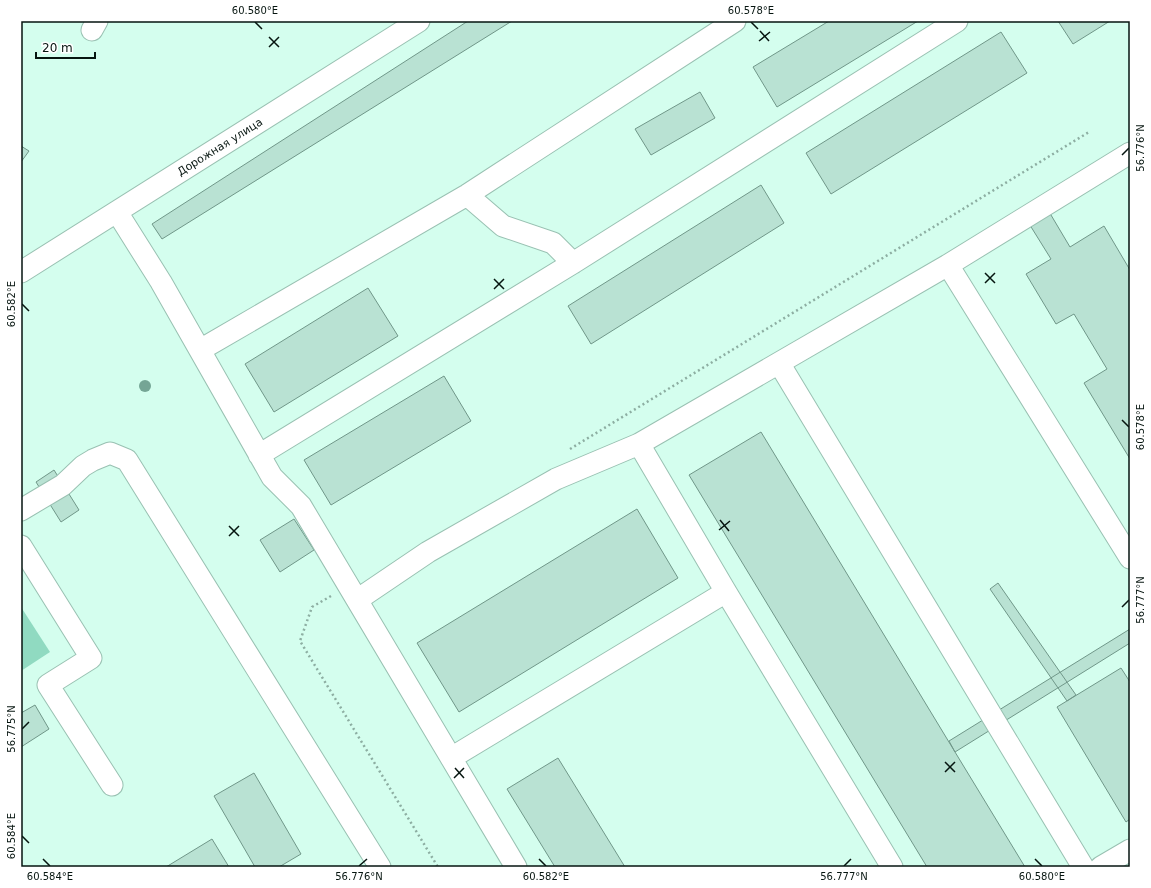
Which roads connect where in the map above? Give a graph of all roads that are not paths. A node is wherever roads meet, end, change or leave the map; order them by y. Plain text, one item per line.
1 (419, 21) edge
2 (735, 21) edge
3 (958, 21) edge
4 (1130, 153) edge
5 (467, 195) junction
6 (117, 212) junction
7 (573, 263) junction
8 (948, 265) junction
9 (21, 272) edge
10 (200, 350) junction
11 (779, 363) junction
12 (639, 444) junction
13 (259, 455) junction
14 (21, 510) edge
15 (21, 546) edge
16 (1130, 558) edge
17 (726, 592) junction
18 (358, 600) junction
19 (451, 758) junction
20 (112, 785) dead end
21 (1130, 850) edge
22 (377, 866) edge
23 (516, 867) edge
24 (892, 867) edge
25 (1083, 867) edge
26 (1101, 867) edge

1 - 6 street, Дорожная улица
2 - 5 street
3 - 7 street
4 - 8 street
5 - 7 street
5 - 10 street
6 - 9 street, Дорожная улица
6 - 10 street
7 - 13 street
8 - 11 street
8 - 16 street
10 - 13 street
11 - 12 street
11 - 25 street
12 - 17 street
12 - 18 street
13 - 18 street
14 - 22 street
15 - 20 street
17 - 19 street
17 - 24 street
18 - 19 street
19 - 23 street
21 - 26 street

